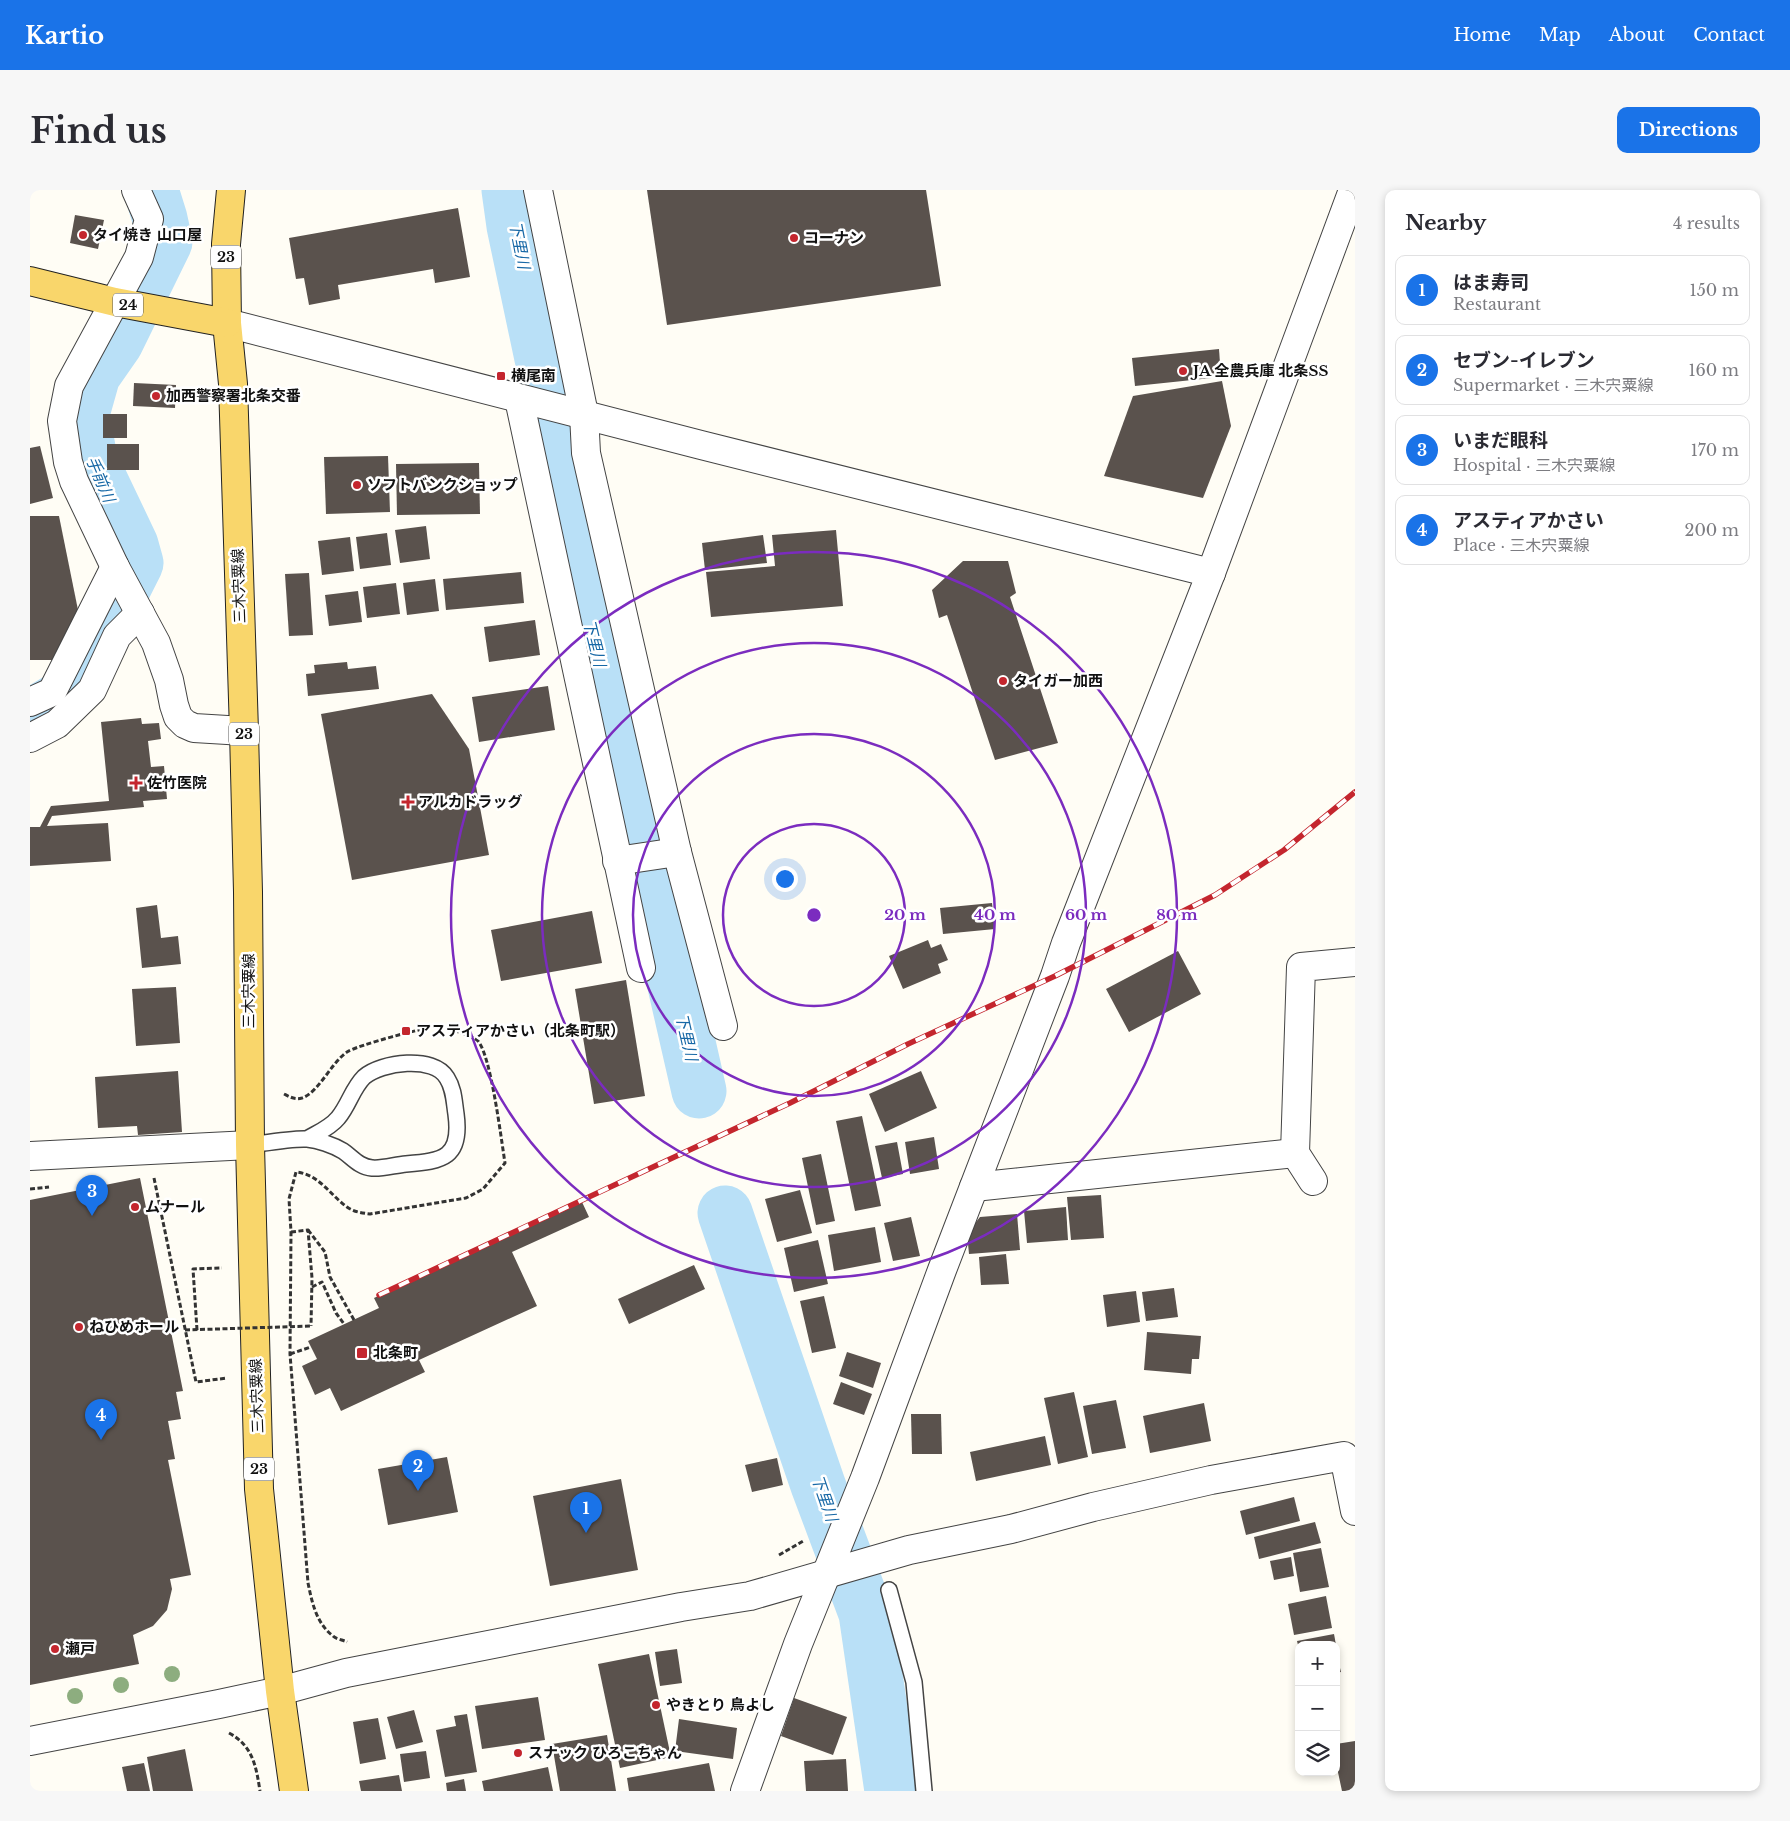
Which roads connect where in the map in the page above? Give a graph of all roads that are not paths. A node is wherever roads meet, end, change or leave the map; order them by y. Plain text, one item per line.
1 (136, 190) edge
2 (231, 190) edge
3 (538, 190) edge
4 (1352, 190) edge
5 (30, 280) edge
6 (115, 302) junction
7 (227, 324) junction
8 (519, 399) junction
9 (584, 414) junction
10 (115, 566) junction
11 (1210, 573) junction
12 (140, 613) junction
13 (30, 702) edge
14 (244, 731) junction
15 (30, 738) edge
16 (677, 852) junction
17 (617, 861) junction
18 (1355, 962) edge
19 (640, 968) dead end
20 (723, 1026) dead end
21 (307, 1139) junction
22 (250, 1145) junction
23 (1296, 1153) junction
24 (30, 1156) edge
25 (1312, 1181) dead end
26 (974, 1187) junction
27 (1349, 1454) edge
28 (1355, 1510) edge
29 (826, 1575) junction
30 (889, 1590) dead end
31 (280, 1691) junction
32 (30, 1741) edge
33 (294, 1791) edge
34 (744, 1791) edge
35 (924, 1791) edge

1 - 6 street
2 - 7 main road, 三木宍粟線 / 23
3 - 9 street
4 - 11 street
5 - 6 main road, 24
6 - 7 main road, 24
6 - 10 street
7 - 8 street
7 - 14 main road, 三木宍粟線 / 23
8 - 9 street
8 - 17 street
9 - 11 street
9 - 16 street
10 - 12 street
10 - 13 street
11 - 26 street
12 - 14 street
12 - 15 street
14 - 22 main road, 三木宍粟線 / 23
16 - 17 street
16 - 20 street
17 - 19 street
18 - 23 street
21 - 21 lane
21 - 22 lane
22 - 24 street
22 - 31 main road, 三木宍粟線 / 23
23 - 25 street
23 - 26 street
26 - 29 street
27 - 28 street
27 - 29 street
29 - 31 street
29 - 34 street
30 - 35 lane
31 - 32 street
31 - 33 main road, 三木宍粟線 / 23

